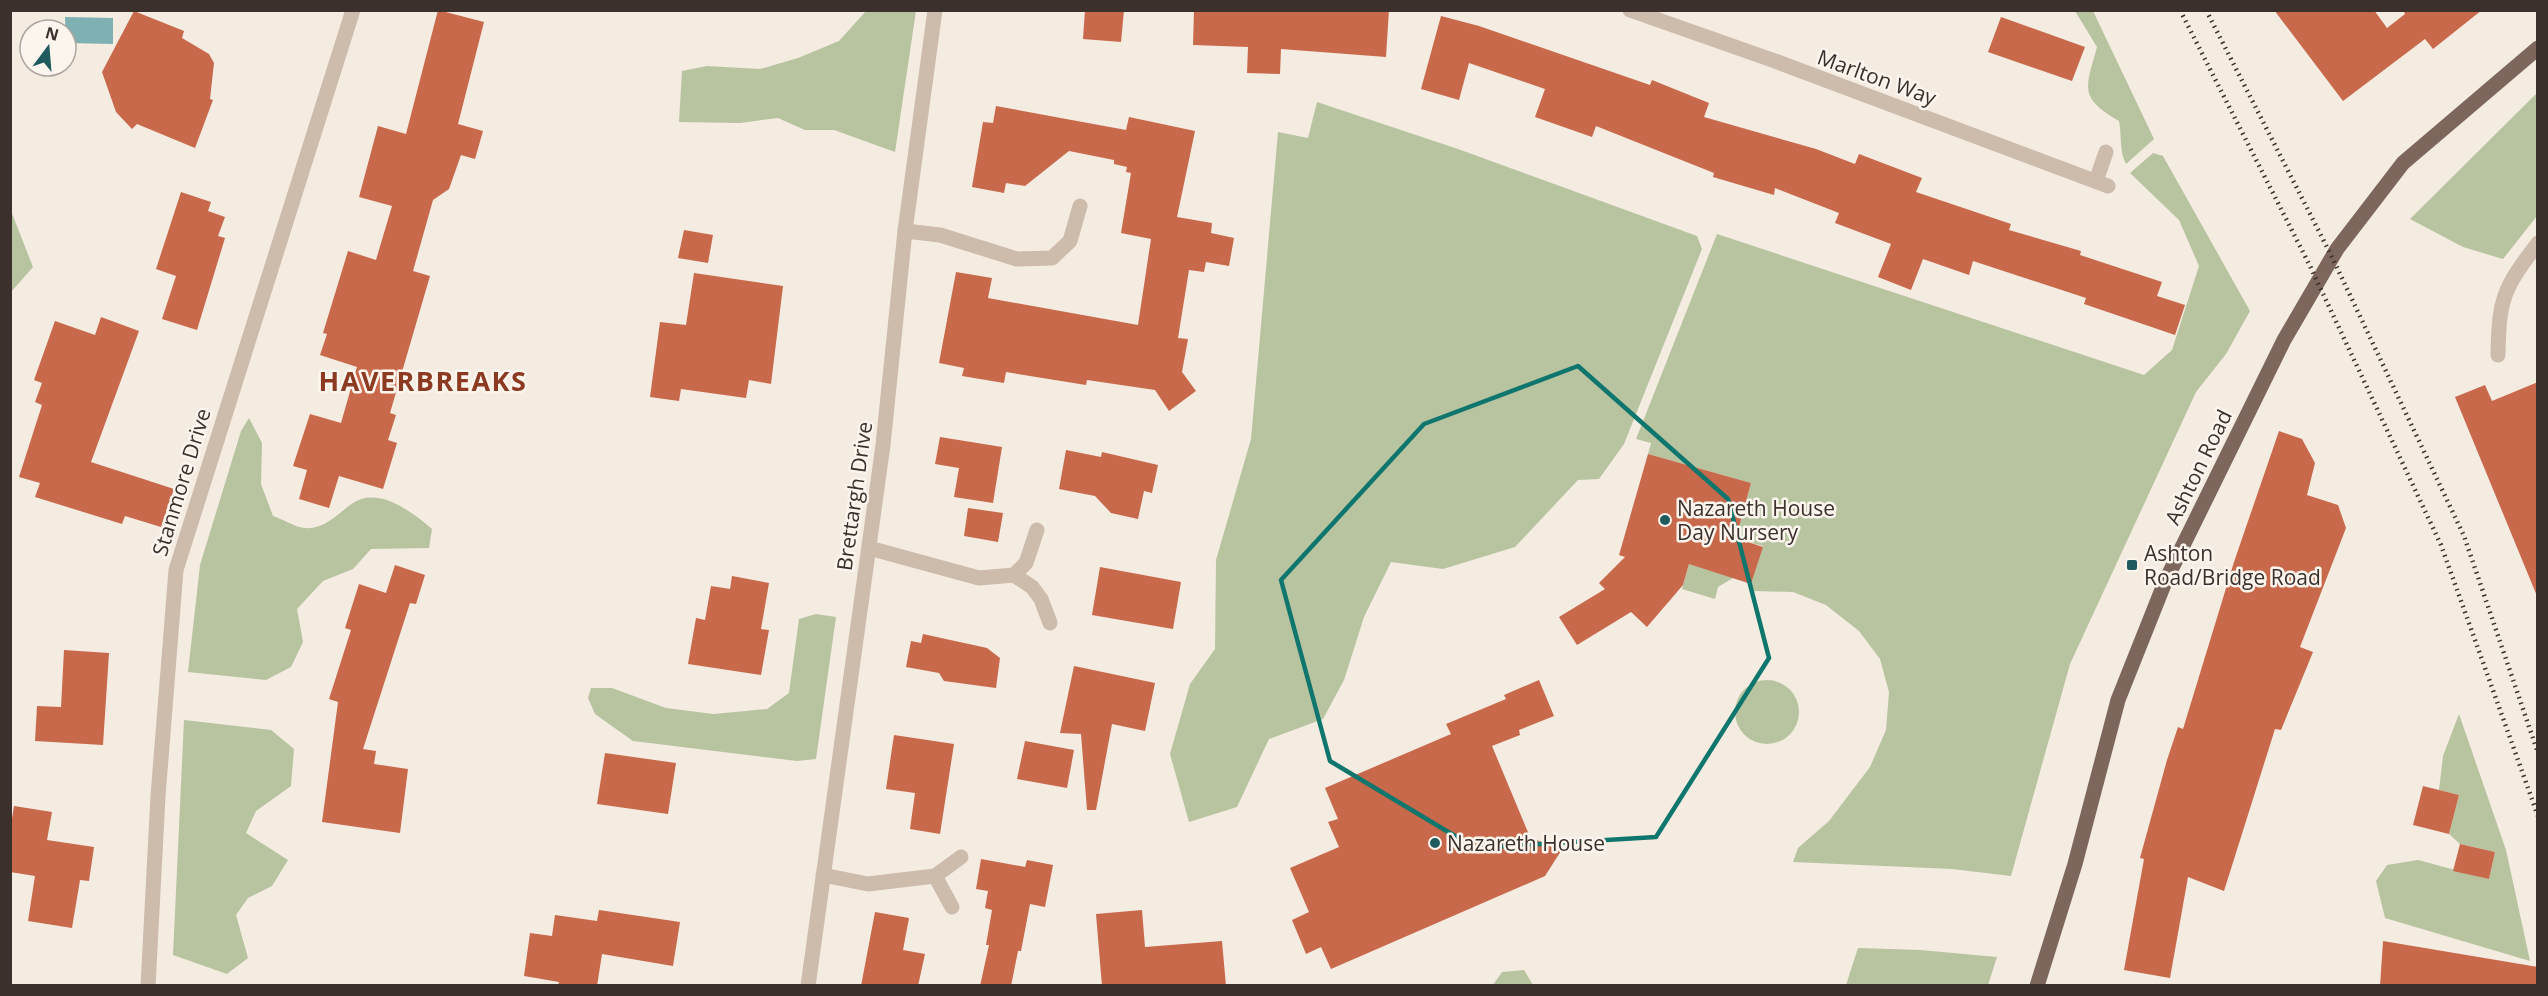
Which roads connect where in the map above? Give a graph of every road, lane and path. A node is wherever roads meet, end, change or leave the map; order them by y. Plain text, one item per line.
1 (353, 10) edge
2 (935, 10) edge
3 (1630, 10) edge
4 (2538, 48) edge
5 (2106, 152) dead end
6 (1080, 206) dead end
7 (905, 231) junction
8 (2538, 243) edge
9 (2498, 355) dead end
10 (1037, 530) dead end
11 (868, 548) junction
12 (1014, 575) junction
13 (1050, 623) dead end
14 (961, 857) dead end
15 (823, 875) junction
16 (935, 876) junction
17 (952, 907) dead end
18 (148, 986) edge
19 (808, 986) edge
20 (2037, 986) edge

1 - 18 street, Stanmore Drive
2 - 7 street, Brettargh Drive
3 - 5 street, Marlton Way
4 - 20 main road, Ashton Road
6 - 7 street
7 - 11 street, Brettargh Drive
8 - 9 street
10 - 12 street
11 - 12 street
11 - 15 street, Brettargh Drive
12 - 13 street
14 - 16 street
15 - 16 street
15 - 19 street, Brettargh Drive
16 - 17 street

